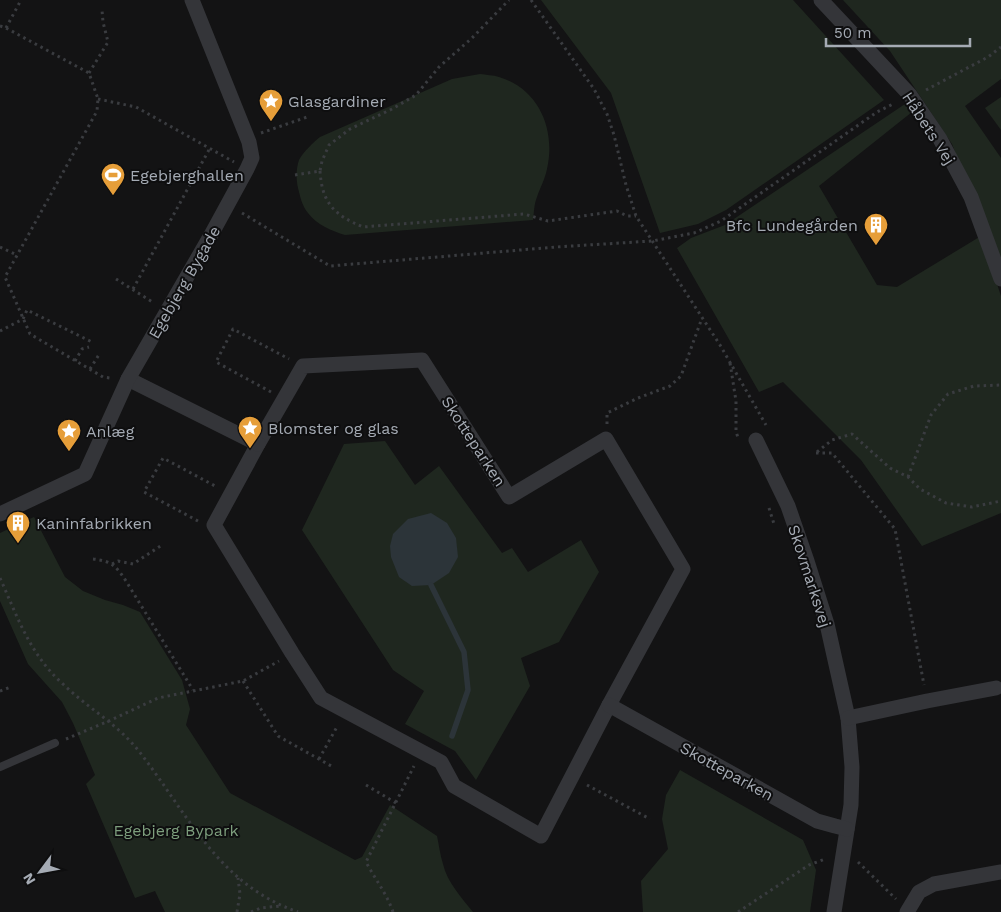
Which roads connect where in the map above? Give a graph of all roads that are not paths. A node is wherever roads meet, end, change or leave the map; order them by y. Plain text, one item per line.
1 (192, 0) edge
2 (821, 0) edge
3 (1001, 279) edge
4 (128, 379) junction
5 (756, 440) dead end
6 (258, 444) junction
7 (0, 514) edge
8 (996, 688) dead end
9 (609, 705) junction
10 (848, 718) junction
11 (55, 743) road end
12 (0, 767) edge
13 (847, 828) junction
14 (1001, 872) edge
15 (908, 911) edge
16 (834, 912) edge

1 - 4 street, Egebjerg Bygade
2 - 3 street, Håbets Vej
4 - 6 street
4 - 7 street, Egebjerg Bygade
5 - 10 street, Skovmarksvej
6 - 9 street
6 - 9 street, Skotteparken
8 - 10 street
9 - 13 street, Skotteparken
10 - 13 street, Skovmarksvej
11 - 12 lane
13 - 16 street, Skovmarksvej
14 - 15 street

